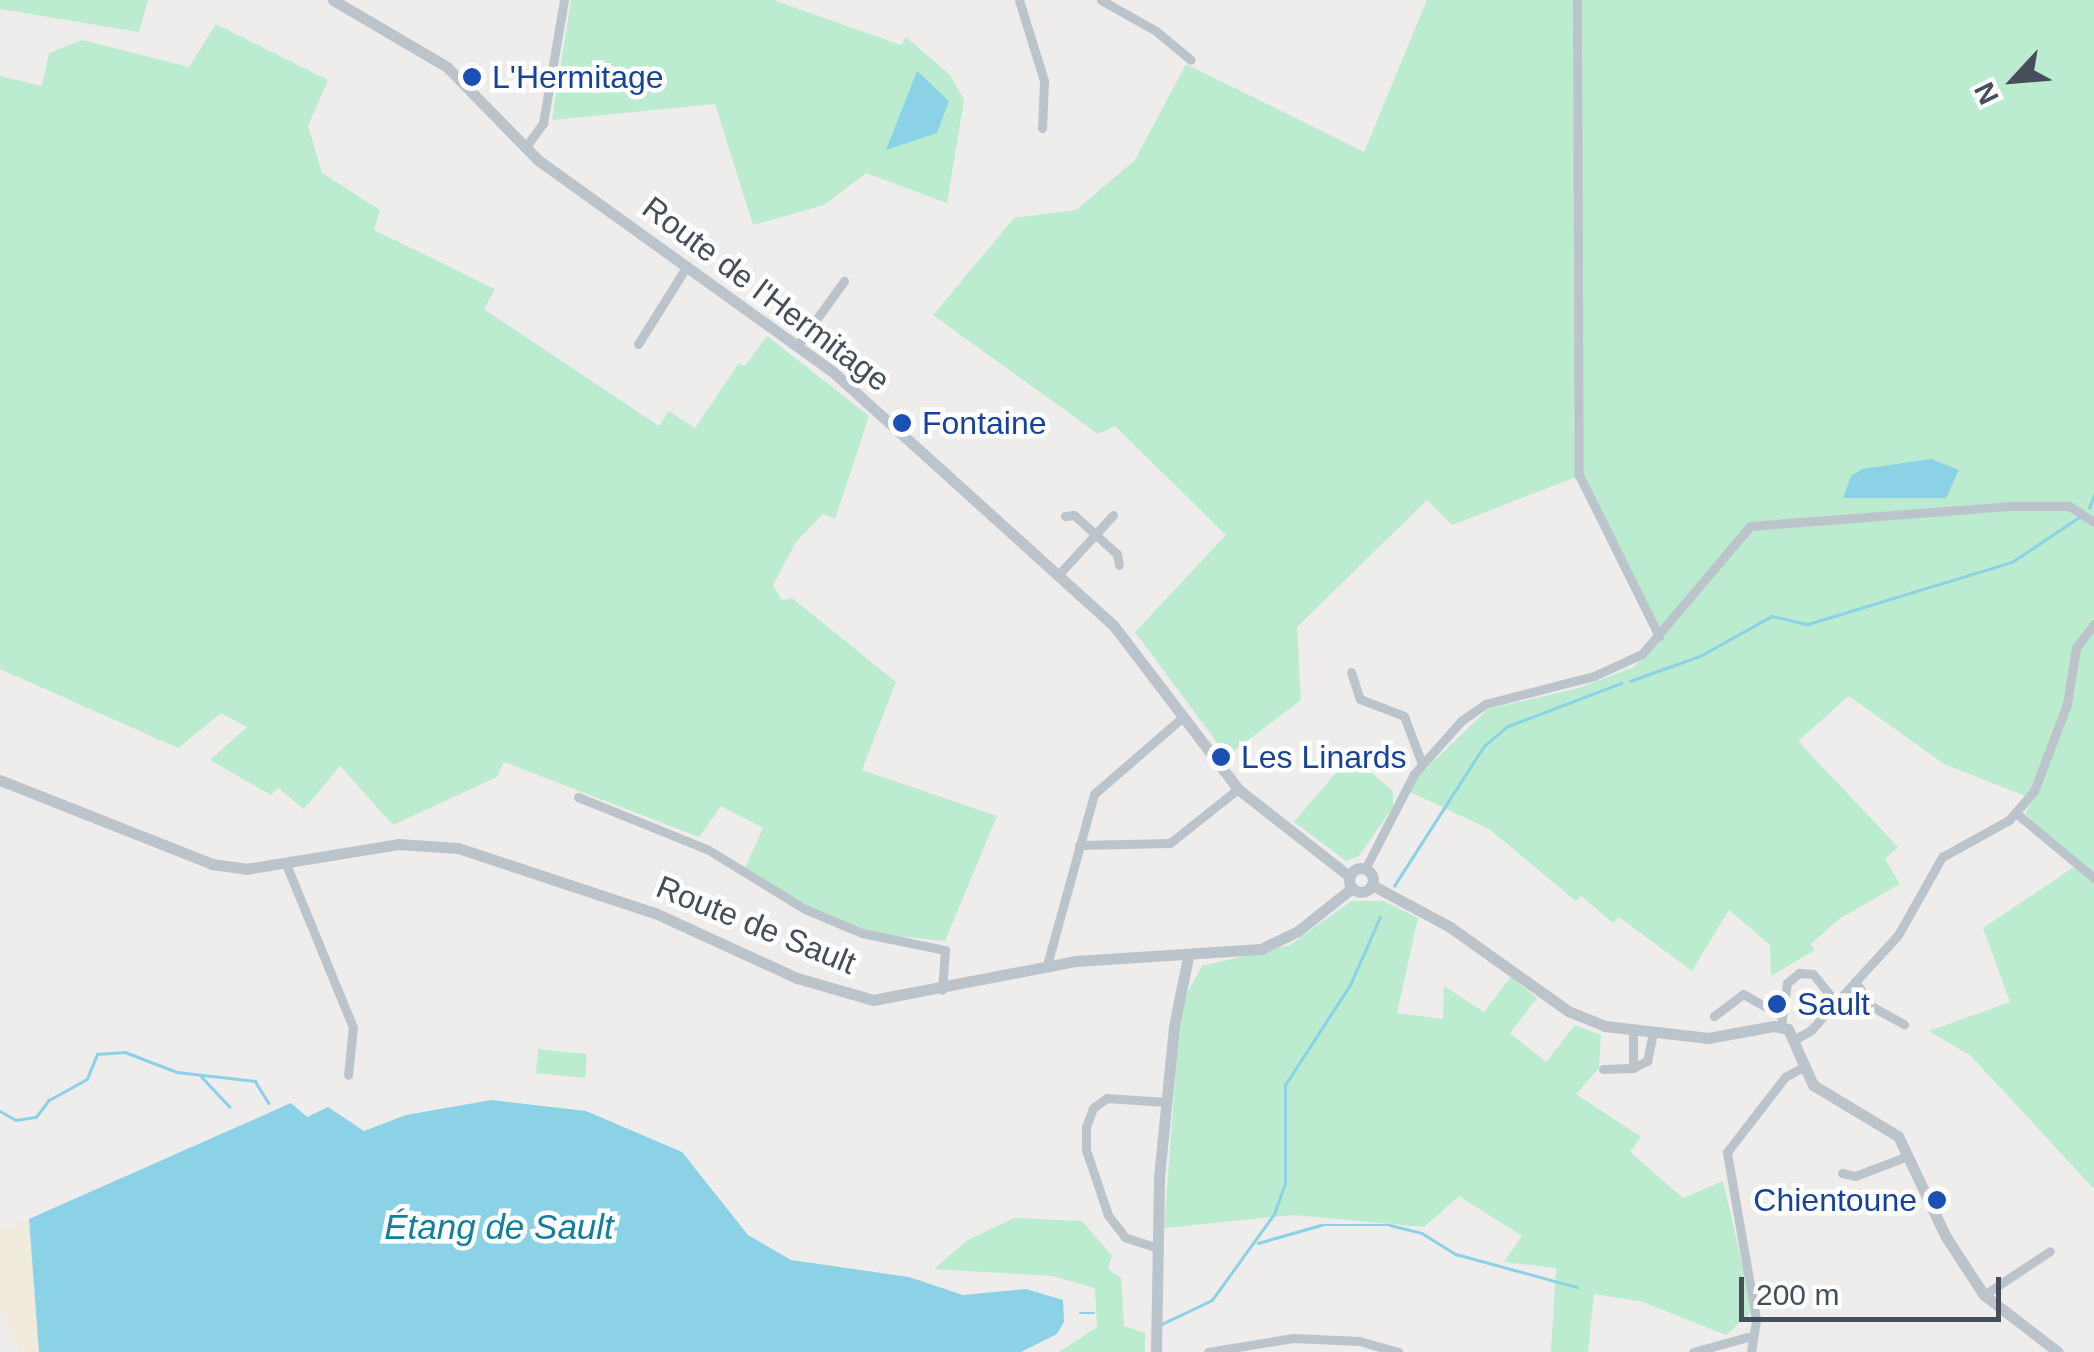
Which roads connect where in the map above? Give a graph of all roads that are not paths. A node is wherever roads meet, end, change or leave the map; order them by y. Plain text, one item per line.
1 (333, 0) edge
2 (564, 0) edge
3 (1019, 0) edge
4 (1100, 0) edge
5 (1577, 0) edge
6 (1190, 60) dead end
7 (1042, 128) dead end
8 (525, 148) junction
9 (687, 266) junction
10 (844, 281) dead end
11 (638, 344) dead end
12 (798, 345) junction
13 (1065, 516) dead end
14 (1113, 516) dead end
15 (2094, 522) edge
16 (1095, 534) junction
17 (1118, 566) dead end
18 (1059, 574) junction
19 (2094, 624) edge
20 (1660, 636) junction
21 (1350, 672) dead end
22 (1184, 717) junction
23 (1422, 764) junction
24 (0, 780) edge
25 (1238, 790) junction
26 (578, 797) dead end
27 (2017, 814) junction
28 (1079, 845) junction
29 (286, 864) junction
30 (1365, 869) junction
31 (2094, 878) edge
32 (1351, 882) junction
33 (1372, 885) junction
34 (1188, 957) junction
35 (1048, 965) junction
36 (1855, 981) junction
37 (942, 990) junction
38 (1836, 1002) junction
39 (1714, 1016) dead end
40 (1782, 1021) junction
41 (1904, 1024) dead end
42 (1633, 1030) junction
43 (1653, 1032) junction
44 (1794, 1040) junction
45 (1633, 1068) junction
46 (1803, 1068) junction
47 (1602, 1069) dead end
48 (348, 1074) dead end
49 (1166, 1102) junction
50 (1908, 1156) junction
51 (1842, 1173) dead end
52 (1158, 1248) junction
53 (2050, 1252) dead end
54 (1984, 1295) junction
55 (1748, 1337) junction
56 (1156, 1352) edge
57 (1208, 1352) edge
58 (1398, 1352) edge
59 (1692, 1352) edge
60 (1752, 1352) edge
61 (2058, 1352) edge

1 - 8 street, Route de l'Hermitage
2 - 8 street
3 - 7 street
4 - 6 street
5 - 20 street
8 - 9 street, Route de l'Hermitage
9 - 11 street
9 - 12 street, Route de l'Hermitage
10 - 12 street
12 - 18 street, Route de l'Hermitage
13 - 16 street
14 - 16 street
15 - 20 street
16 - 17 street
16 - 18 street
18 - 22 street, Route de l'Hermitage
19 - 27 street
20 - 23 street
21 - 23 street
22 - 25 street, Route de l'Hermitage
22 - 28 street
23 - 30 street
24 - 29 street, Route de Sault
25 - 28 street
25 - 32 street, Route de l'Hermitage
26 - 37 street
27 - 31 street
27 - 36 street
28 - 35 street
29 - 37 street, Route de Sault
29 - 48 street
30 - 32 street, Route de Sault
30 - 33 street
32 - 33 street
32 - 34 street, Route de Sault
33 - 42 street
34 - 35 street, Route de Sault
34 - 49 street
35 - 37 street, Route de Sault
36 - 38 street
36 - 41 street
38 - 40 street
38 - 44 street
39 - 40 street
40 - 43 street
40 - 44 street
42 - 43 street
42 - 45 street
43 - 45 street
44 - 46 street
45 - 47 street
46 - 50 street
46 - 55 street
49 - 52 street
49 - 52 street
50 - 51 street
50 - 54 street
52 - 56 street
53 - 54 street
54 - 61 street
55 - 59 street
55 - 60 street
57 - 58 street

